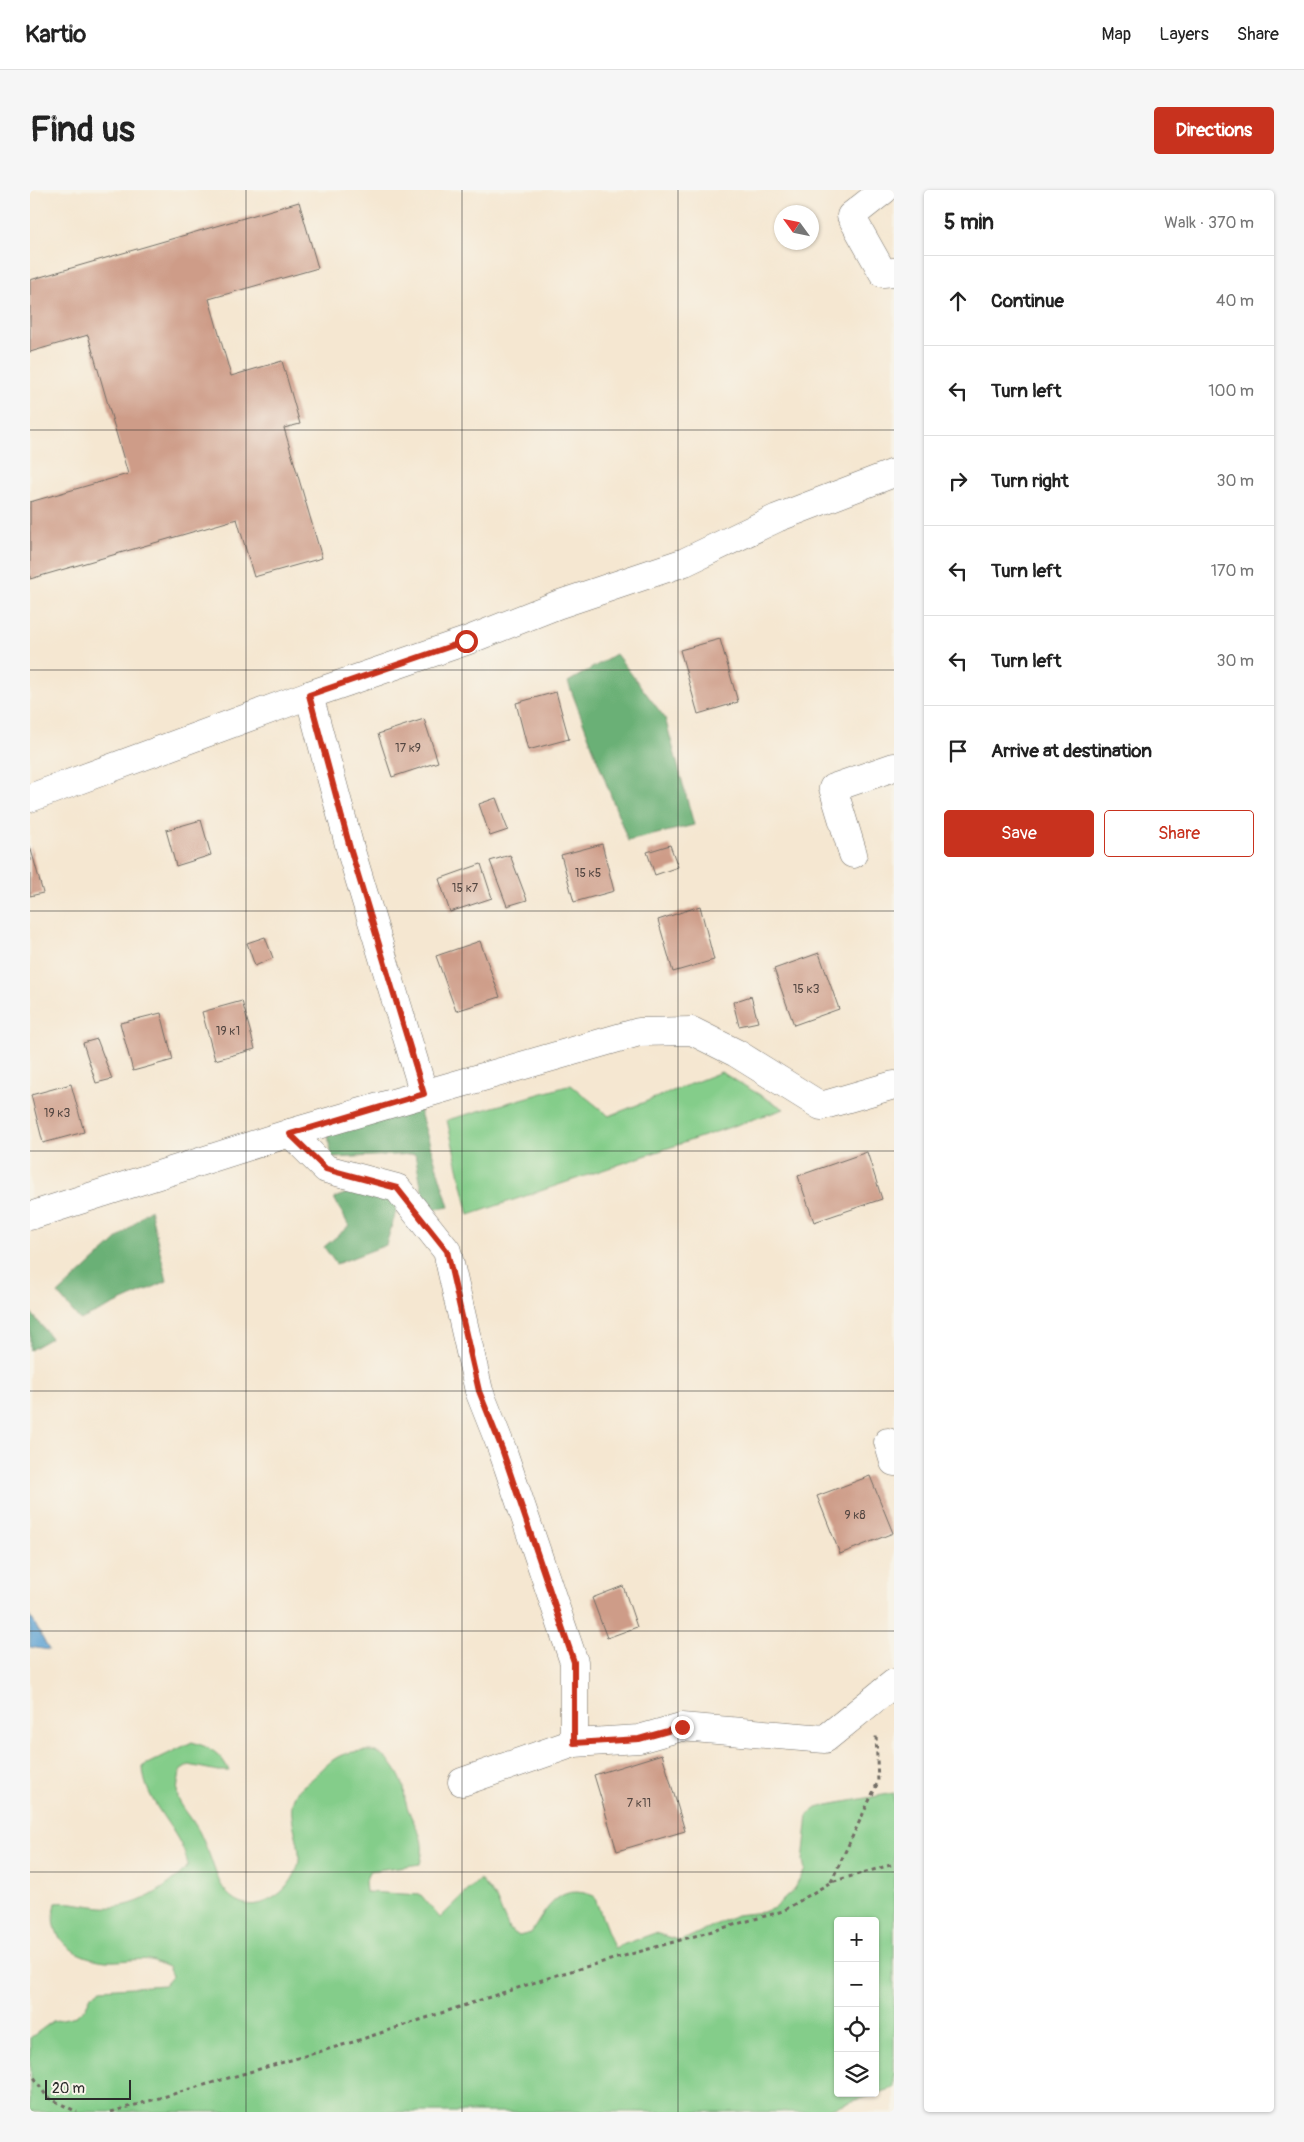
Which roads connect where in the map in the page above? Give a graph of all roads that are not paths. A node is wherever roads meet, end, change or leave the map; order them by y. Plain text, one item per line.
1 (884, 190) edge
2 (894, 272) edge
3 (894, 473) edge
4 (309, 695) junction
5 (894, 767) edge
6 (30, 798) edge
7 (852, 854) dead end
8 (894, 1085) edge
9 (424, 1094) junction
10 (290, 1134) junction
11 (30, 1216) edge
12 (884, 1691) edge
13 (574, 1743) junction
14 (462, 1782) dead end

1 - 2 street
3 - 4 street
4 - 6 street
4 - 9 street
5 - 7 street
8 - 9 street
9 - 10 street
10 - 11 street
10 - 13 street
12 - 13 street
13 - 14 street

